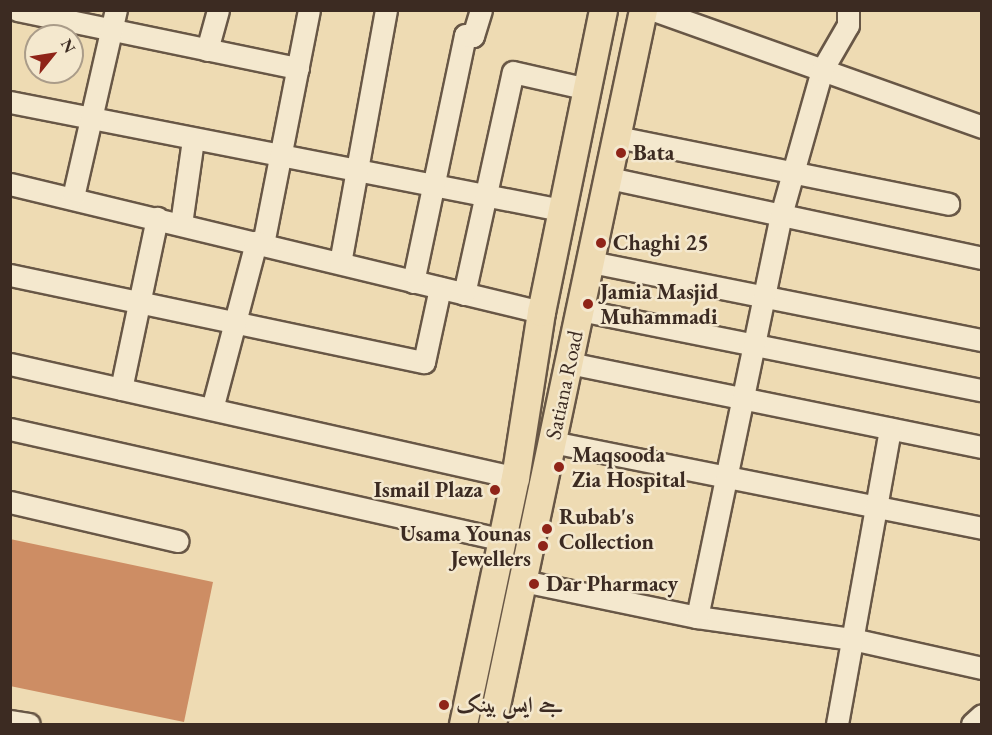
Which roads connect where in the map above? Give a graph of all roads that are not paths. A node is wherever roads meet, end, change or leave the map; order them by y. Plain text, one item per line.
1 (17, 10) edge
2 (218, 10) edge
3 (309, 10) edge
4 (386, 10) edge
5 (481, 10) edge
6 (603, 10) edge
7 (643, 10) edge
8 (654, 10) edge
9 (848, 10) edge
10 (114, 20) edge
11 (207, 50) junction
12 (298, 68) junction
13 (822, 70) junction
14 (588, 89) junction
15 (10, 102) edge
16 (91, 120) junction
17 (981, 127) edge
18 (617, 137) junction
19 (193, 140) junction
20 (281, 156) junction
21 (357, 171) junction
22 (794, 172) junction
23 (609, 178) junction
24 (10, 184) edge
25 (434, 186) junction
26 (486, 196) junction
27 (73, 197) junction
28 (948, 204) dead end
29 (561, 210) junction
30 (781, 215) junction
31 (158, 218) junction
32 (181, 224) junction
33 (260, 243) junction
34 (981, 258) edge
35 (591, 262) junction
36 (340, 263) junction
37 (10, 275) edge
38 (413, 282) junction
39 (440, 288) junction
40 (464, 294) junction
41 (765, 297) junction
42 (140, 302) junction
43 (580, 310) junction
44 (541, 312) junction
45 (235, 322) junction
46 (981, 340) edge
47 (754, 345) junction
48 (569, 363) junction
49 (10, 364) edge
50 (121, 388) junction
51 (981, 390) edge
52 (743, 399) junction
53 (212, 410) junction
54 (10, 429) edge
55 (890, 429) junction
56 (552, 442) junction
57 (981, 447) edge
58 (727, 477) junction
59 (516, 478) junction
60 (10, 502) edge
61 (876, 508) junction
62 (981, 528) edge
63 (503, 540) junction
64 (178, 541) dead end
65 (523, 581) junction
66 (697, 617) junction
67 (852, 639) junction
68 (981, 668) edge
69 (981, 715) edge
70 (10, 721) edge
71 (29, 724) edge
72 (463, 724) edge
73 (492, 724) edge
74 (837, 724) edge
75 (972, 724) edge

1 - 10 street
2 - 11 street
3 - 12 street
4 - 21 street
5 - 25 street
6 - 14 main road, Satiana Road
7 - 18 main road, Satiana Road
8 - 13 street
9 - 13 street
10 - 11 street
10 - 16 street
11 - 12 street
12 - 20 street
13 - 17 street
13 - 22 street
14 - 26 street
14 - 29 main road, Satiana Road
15 - 16 street
16 - 19 street
16 - 27 street
18 - 22 street
18 - 23 main road, Satiana Road
19 - 20 street
19 - 32 street
20 - 21 street
20 - 33 street
21 - 25 street
21 - 36 street
22 - 28 street
22 - 30 street
23 - 30 street
23 - 35 main road, Satiana Road
24 - 27 street
25 - 26 street
25 - 38 street
26 - 29 street
26 - 40 street
27 - 31 street
29 - 44 main road, Satiana Road
30 - 34 street
30 - 41 street
31 - 32 street
31 - 42 street
32 - 33 street
33 - 36 street
33 - 45 street
35 - 41 street
35 - 43 main road, Satiana Road
36 - 38 street
37 - 42 street
38 - 39 street
39 - 40 street
39 - 45 street
40 - 44 street
41 - 46 street
41 - 47 street
42 - 45 street
42 - 50 street
43 - 47 street
43 - 48 main road, Satiana Road
44 - 59 main road, Satiana Road
45 - 53 street
47 - 51 street
47 - 52 street
48 - 52 street
48 - 56 main road, Satiana Road
49 - 50 street
50 - 53 street
52 - 55 street
52 - 58 street
53 - 59 street
54 - 63 street
55 - 57 street
55 - 61 street
56 - 58 street
56 - 65 main road, Satiana Road
58 - 61 street
58 - 66 street
59 - 63 main road, Satiana Road
60 - 64 street
61 - 62 street
61 - 67 street
63 - 72 main road, Satiana Road
65 - 66 street
65 - 73 main road, Satiana Road
66 - 67 street
67 - 68 street
67 - 74 street
69 - 75 street
70 - 71 street

